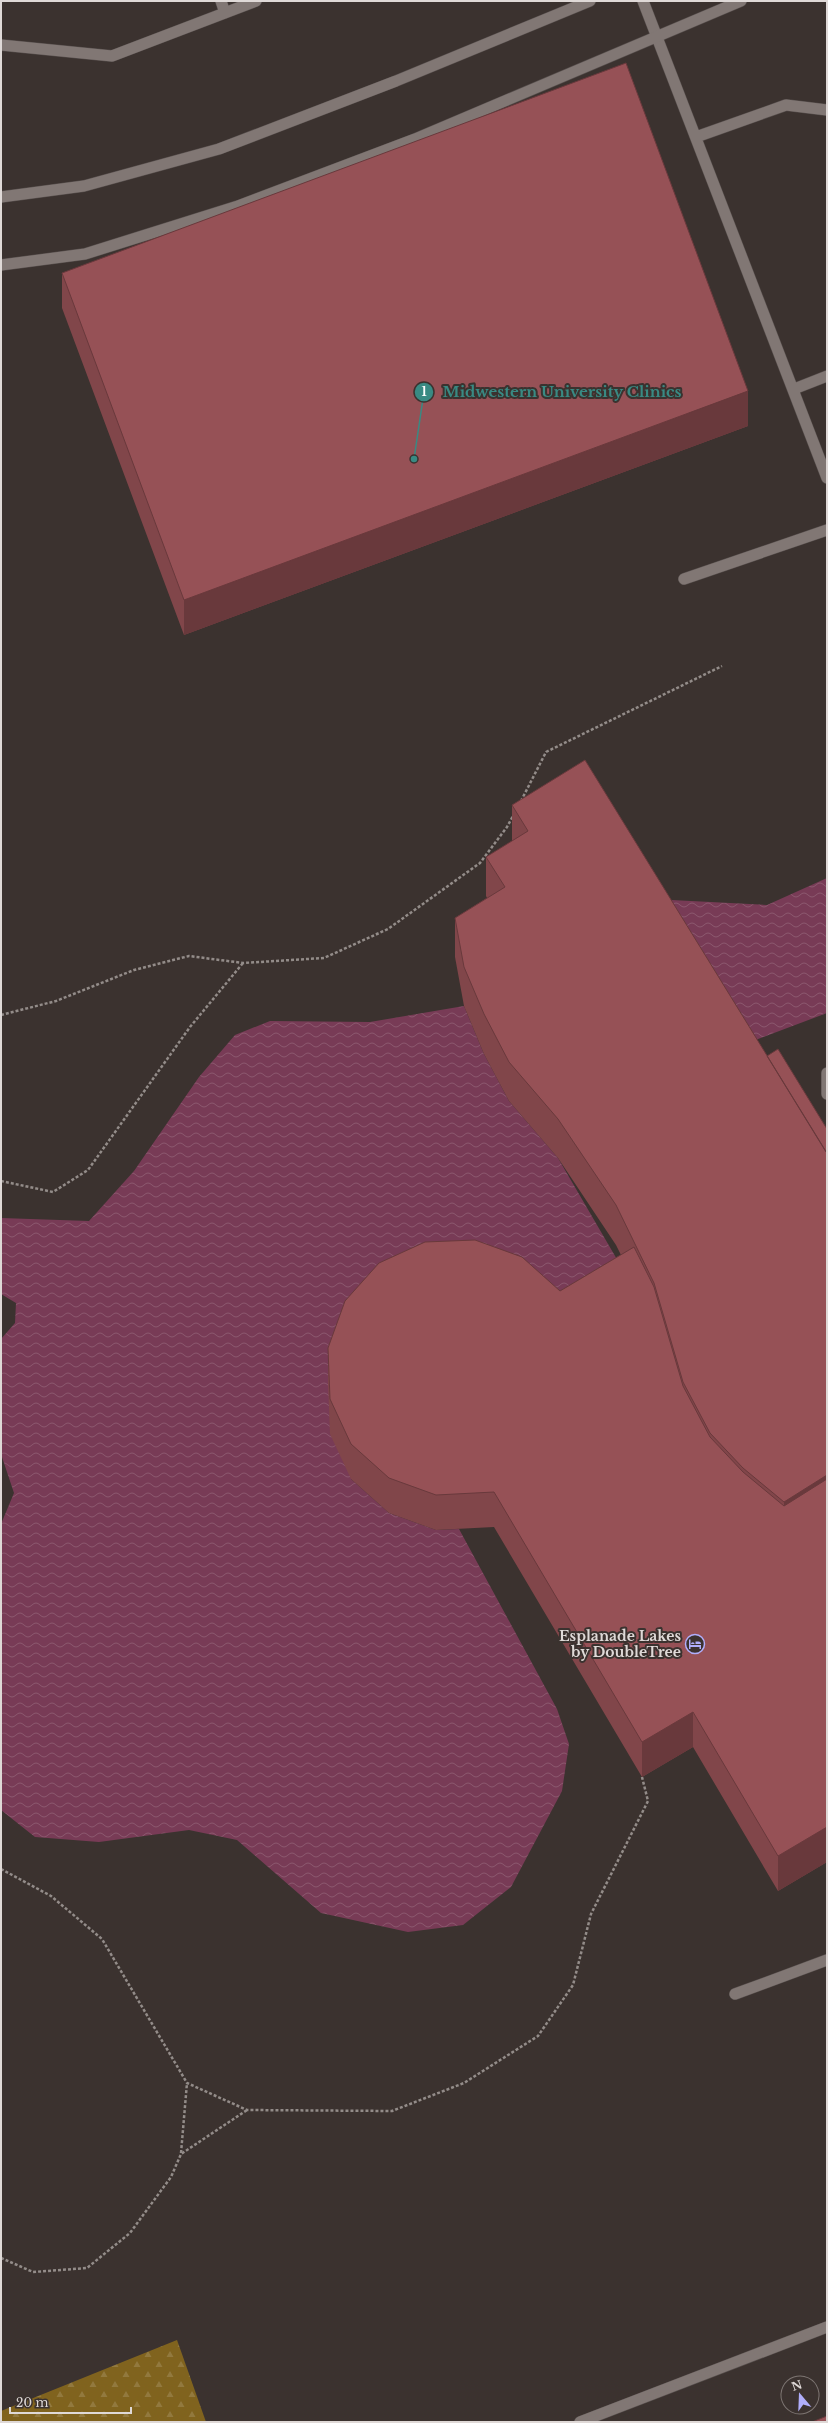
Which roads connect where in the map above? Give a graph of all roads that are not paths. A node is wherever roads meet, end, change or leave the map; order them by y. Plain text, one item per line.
1 (221, 1) edge
2 (256, 1) edge
3 (590, 1) edge
4 (643, 1) edge
5 (741, 1) edge
6 (225, 13) junction
7 (657, 37) junction
8 (1, 45) edge
9 (827, 110) edge
10 (696, 137) junction
11 (1, 196) edge
12 (1, 265) edge
13 (827, 376) edge
14 (794, 389) junction
15 (827, 478) edge
16 (827, 530) edge
17 (684, 579) dead end
18 (827, 1074) edge
19 (827, 1094) edge
20 (827, 1960) edge
21 (735, 1994) dead end
22 (827, 2327) edge
23 (580, 2422) edge

1 - 6 street
2 - 6 street
3 - 11 street
4 - 7 street
5 - 7 street
6 - 8 street
7 - 10 street
7 - 12 street
9 - 10 street
10 - 14 street
13 - 14 street
14 - 15 street
16 - 17 street
18 - 19 street
20 - 21 street
22 - 23 street

